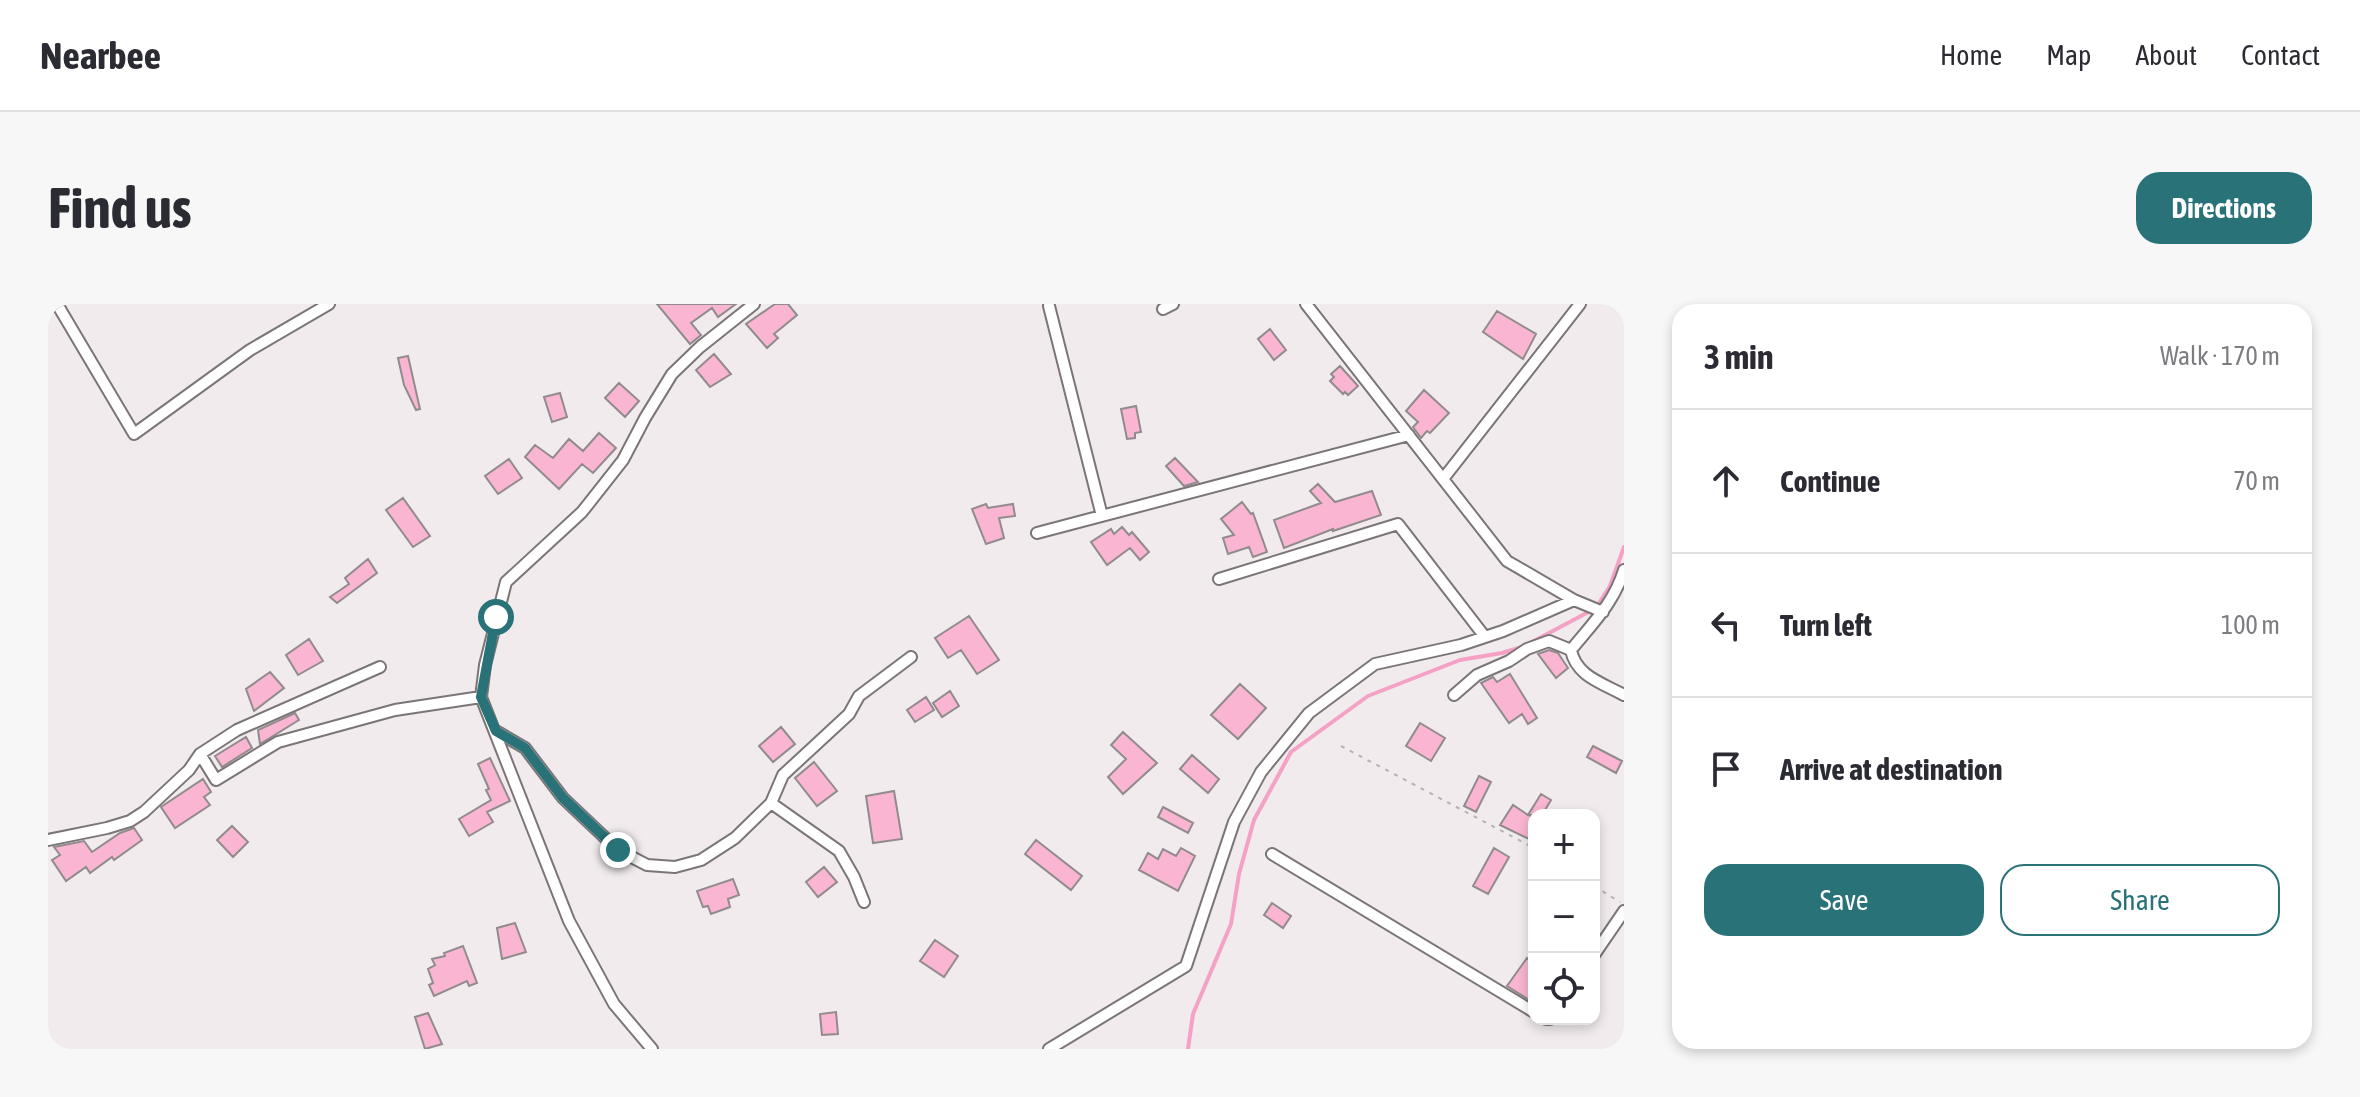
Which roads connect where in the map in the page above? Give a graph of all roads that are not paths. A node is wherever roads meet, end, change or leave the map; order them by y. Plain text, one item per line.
1 (57, 304) edge
2 (329, 304) edge
3 (754, 304) edge
4 (1306, 304) edge
5 (1580, 304) edge
6 (1049, 306) edge
7 (1409, 435) junction
8 (1443, 479) junction
9 (1102, 516) junction
10 (1037, 533) dead end
11 (1624, 570) edge
12 (1219, 579) dead end
13 (1574, 600) junction
14 (1603, 612) junction
15 (1485, 637) junction
16 (1571, 650) junction
17 (911, 657) dead end
18 (380, 667) dead end
19 (1454, 695) dead end
20 (1624, 695) edge
21 (481, 697) junction
22 (496, 731) junction
23 (200, 754) junction
24 (771, 803) junction
25 (48, 840) edge
26 (1272, 854) dead end
27 (864, 902) dead end
28 (1624, 911) edge
29 (1595, 953) edge
30 (1528, 1008) edge
31 (652, 1049) edge
32 (1049, 1049) edge

1 - 2 street
3 - 21 street
4 - 7 street
5 - 8 street
6 - 9 street
7 - 8 street
7 - 9 street
8 - 13 street
9 - 10 street
11 - 14 street
12 - 15 street
13 - 14 street
13 - 15 street
14 - 16 street
15 - 32 street
16 - 19 street
16 - 20 street
17 - 24 street
18 - 23 street
21 - 22 street
21 - 23 street
22 - 24 street
22 - 31 street
23 - 25 street
24 - 27 street
26 - 30 street
28 - 29 street

